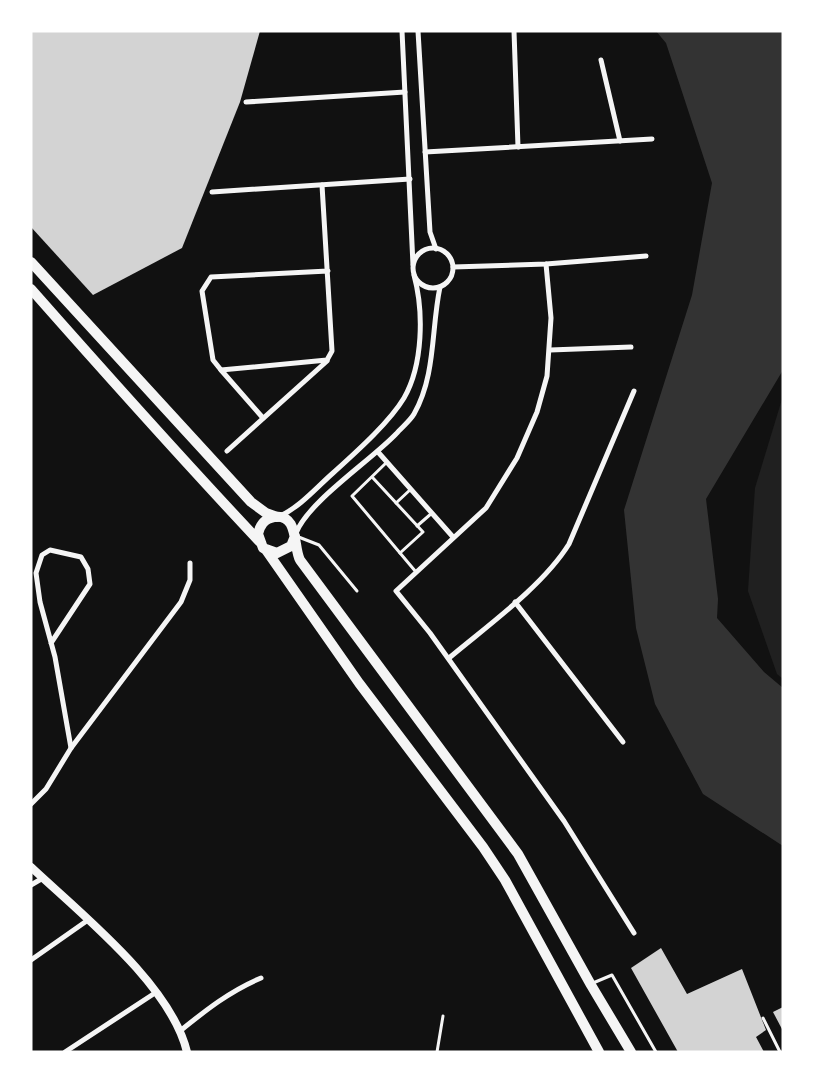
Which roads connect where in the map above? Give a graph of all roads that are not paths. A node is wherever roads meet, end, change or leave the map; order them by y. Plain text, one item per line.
1 (402, 31) edge
2 (418, 31) edge
3 (514, 31) edge
4 (601, 60) dead end
5 (405, 92) junction
6 (246, 102) dead end
7 (652, 139) dead end
8 (620, 141) junction
9 (518, 146) junction
10 (425, 152) junction
11 (410, 179) junction
12 (322, 185) junction
13 (212, 192) dead end
14 (436, 248) junction
15 (646, 256) dead end
16 (31, 262) edge
17 (546, 264) junction
18 (413, 265) junction
19 (453, 267) junction
20 (328, 271) junction
21 (414, 275) junction
22 (440, 288) junction
23 (31, 289) edge
24 (631, 348) dead end
25 (550, 350) junction
26 (327, 360) junction
27 (221, 370) junction
28 (634, 391) dead end
29 (263, 418) junction
30 (227, 451) dead end
31 (378, 452) junction
32 (387, 462) junction
33 (373, 478) junction
34 (411, 489) junction
35 (396, 503) junction
36 (432, 513) junction
37 (278, 517) junction
38 (417, 526) junction
39 (295, 536) junction
40 (453, 537) junction
41 (259, 541) junction
42 (266, 550) junction
43 (400, 552) junction
44 (190, 564) dead end
45 (416, 572) junction
46 (33, 573) edge
47 (357, 591) dead end
48 (515, 602) junction
49 (51, 643) junction
50 (449, 658) junction
51 (623, 742) dead end
52 (71, 748) junction
53 (31, 804) edge
54 (31, 867) edge
55 (43, 878) junction
56 (31, 885) edge
57 (88, 920) junction
58 (634, 933) dead end
59 (31, 960) edge
60 (261, 978) dead end
61 (591, 985) junction
62 (155, 993) junction
63 (442, 1016) dead end
64 (763, 1018) dead end
65 (180, 1031) junction
66 (65, 1052) edge
67 (187, 1052) edge
68 (437, 1052) edge
69 (599, 1052) edge
70 (631, 1052) edge
71 (656, 1052) edge
72 (780, 1052) edge

1 - 5 street
2 - 10 street
3 - 9 street
4 - 8 street
5 - 6 street
5 - 11 street
7 - 8 street
8 - 9 street
9 - 10 street
10 - 14 street
11 - 12 street
11 - 18 street
12 - 13 street
12 - 20 street
14 - 18 street
14 - 19 street
15 - 17 street
16 - 37 main road
17 - 19 street
17 - 25 street
18 - 21 street
19 - 22 street
20 - 26 street
20 - 27 street
21 - 22 street
21 - 37 street
22 - 31 street
23 - 41 main road
24 - 25 street
25 - 40 street
26 - 27 street
26 - 29 street
27 - 29 street
28 - 48 street
29 - 30 street
31 - 32 street
31 - 39 street
32 - 33 lane
32 - 34 street
33 - 35 lane
33 - 43 lane
34 - 35 lane
34 - 36 street
35 - 38 lane
36 - 38 lane
36 - 40 street
37 - 39 main road
37 - 41 main road
38 - 43 lane
39 - 42 main road
39 - 47 lane
39 - 61 main road
40 - 45 street
41 - 42 main road
42 - 69 main road
43 - 45 lane
44 - 52 street
45 - 50 street
46 - 49 street
46 - 49 street
48 - 50 street
48 - 51 street
49 - 52 street
50 - 58 street
52 - 53 street
54 - 55 street
55 - 56 street
55 - 57 street
57 - 59 street
57 - 62 street
60 - 65 street
61 - 70 main road
61 - 71 lane
62 - 65 street
62 - 66 street
63 - 68 lane
64 - 72 lane
65 - 67 street

